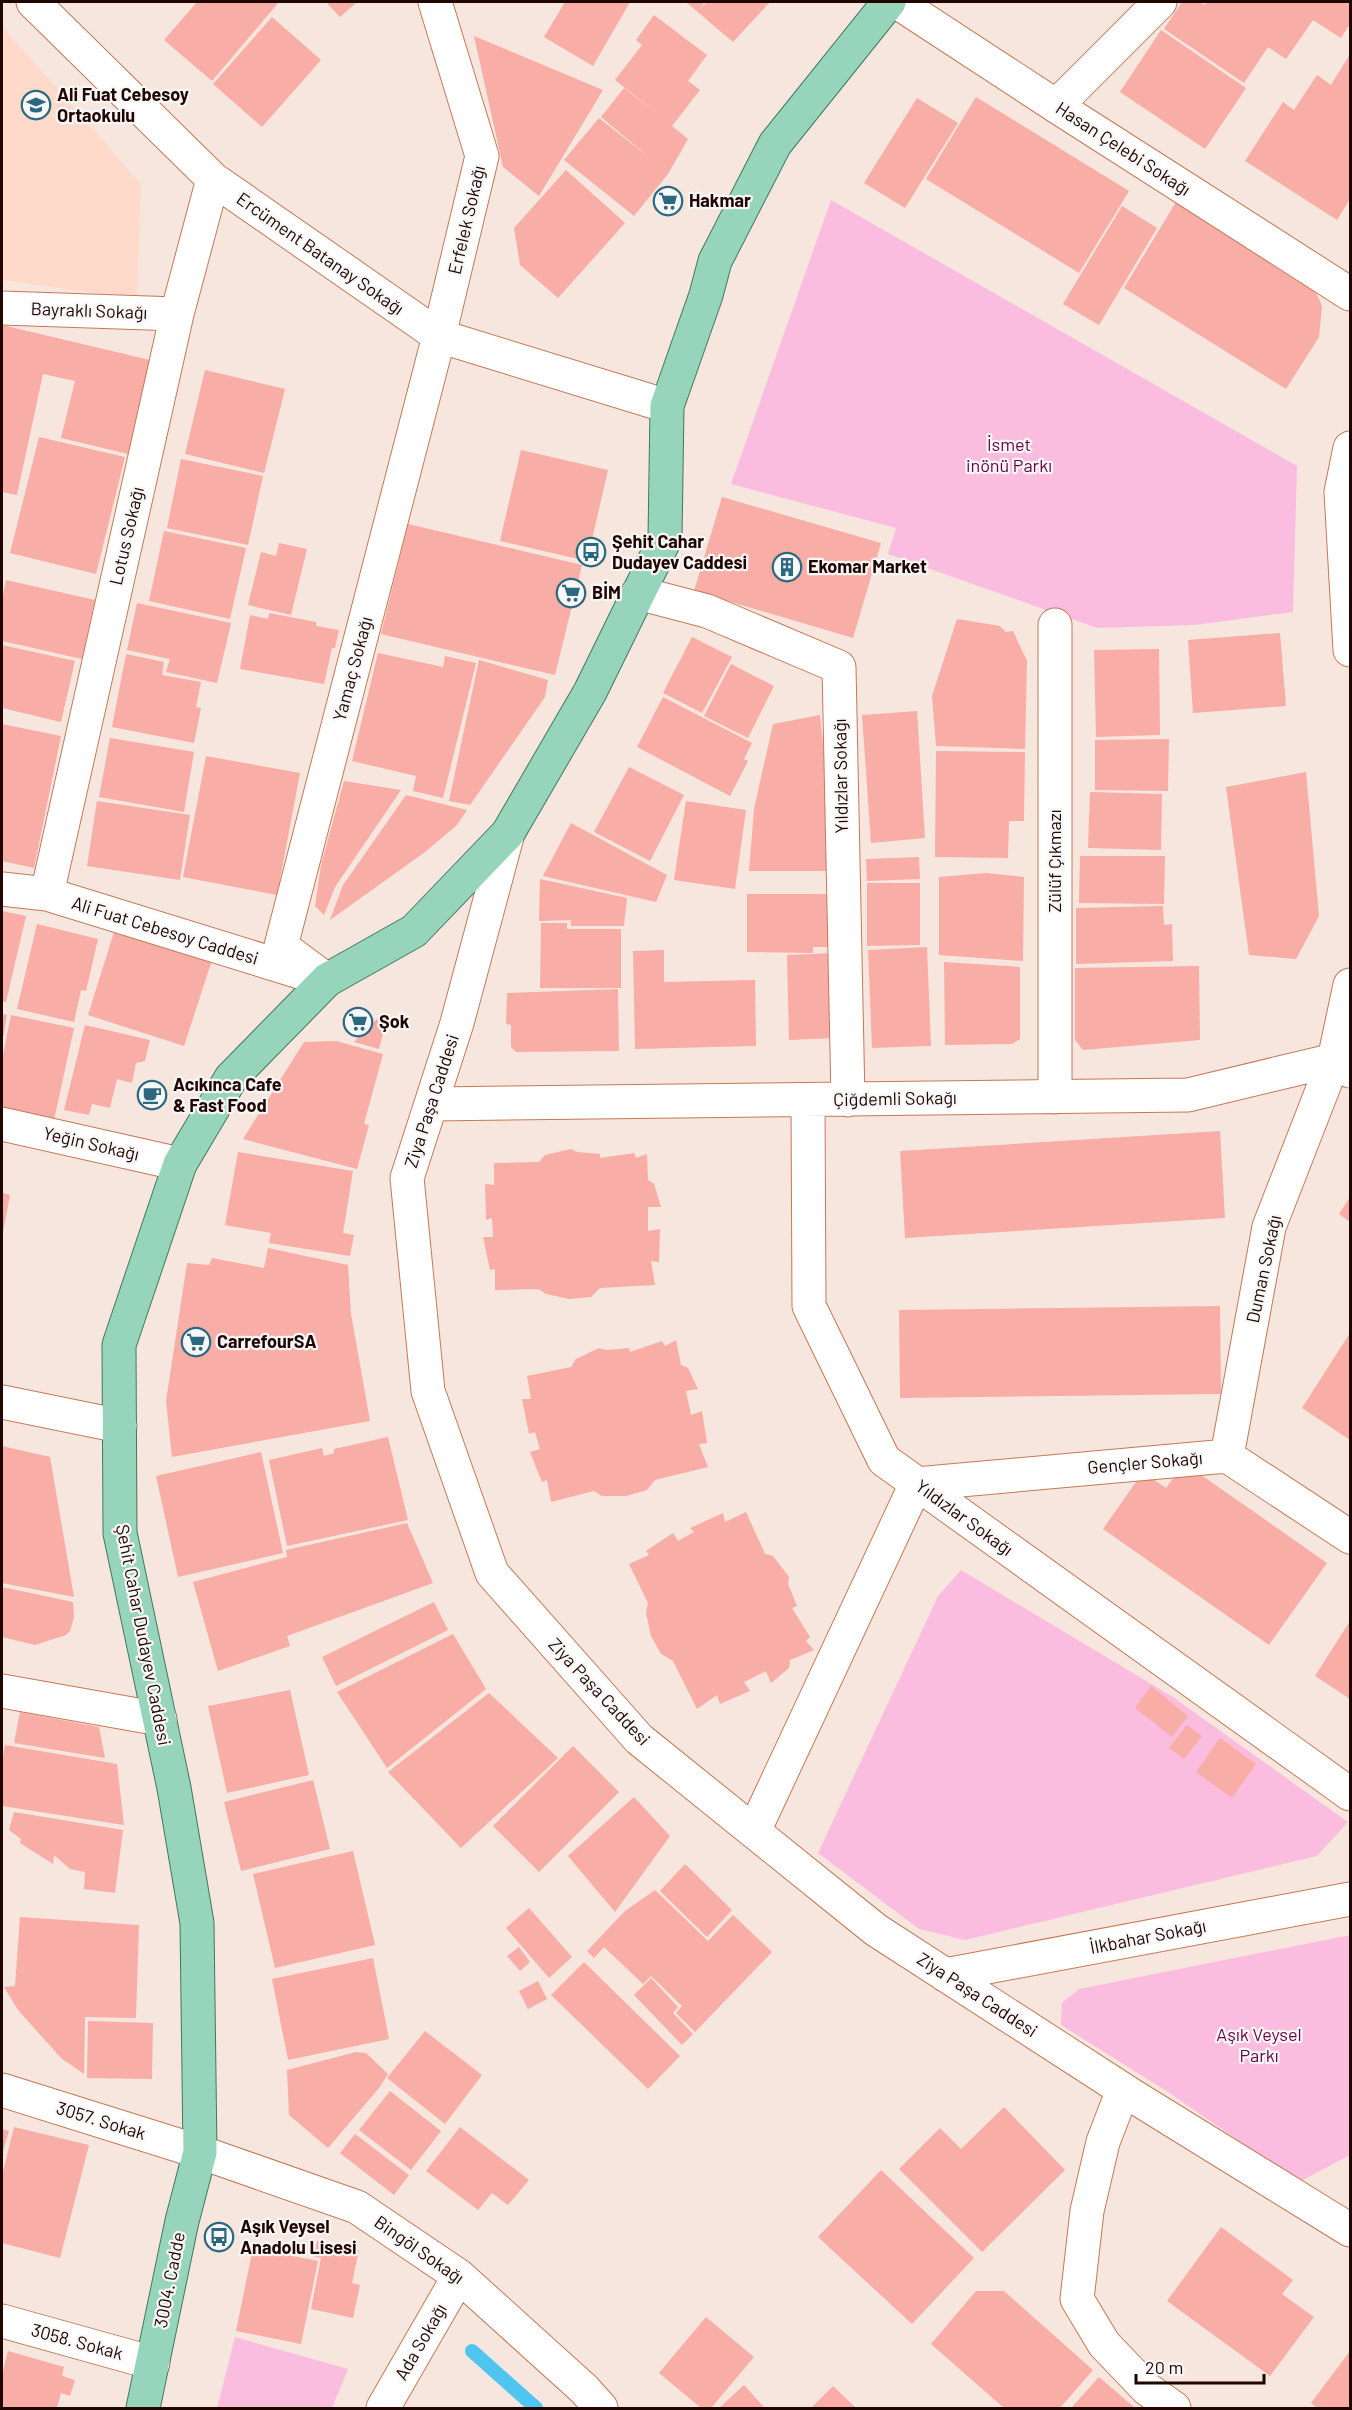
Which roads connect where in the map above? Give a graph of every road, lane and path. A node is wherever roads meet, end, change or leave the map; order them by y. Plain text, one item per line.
1 (33, 2) edge
2 (435, 2) edge
3 (889, 2) edge
4 (897, 2) edge
5 (1160, 2) edge
6 (1056, 106) junction
7 (213, 179) junction
8 (1350, 294) edge
9 (2, 308) edge
10 (177, 314) junction
11 (439, 336) junction
12 (667, 406) junction
13 (1350, 448) edge
14 (638, 593) junction
15 (1055, 625) dead end
16 (1350, 650) edge
17 (508, 832) junction
18 (2, 889) edge
19 (47, 894) junction
20 (327, 980) junction
21 (1350, 985) edge
22 (1342, 1066) edge
23 (1055, 1096) junction
24 (848, 1100) junction
25 (807, 1101) junction
26 (431, 1104) junction
27 (2, 1124) edge
28 (180, 1164) junction
29 (2, 1402) edge
30 (120, 1426) junction
31 (1227, 1456) junction
32 (916, 1484) junction
33 (1350, 1537) edge
34 (2, 1691) edge
35 (160, 1719) junction
36 (1350, 1794) edge
37 (754, 1831) junction
38 (1350, 1899) edge
39 (945, 1975) junction
40 (2, 2090) edge
41 (1123, 2090) junction
42 (200, 2152) junction
43 (1350, 2230) edge
44 (459, 2276) junction
45 (2, 2321) edge
46 (153, 2363) junction
47 (143, 2409) edge
48 (383, 2409) edge
49 (602, 2409) edge
50 (1174, 2409) edge

1 - 7 street, Ercüment Batanay Sokağı
2 - 11 street, Erfelek Sokağı
3 - 12 main road, Şehit Cahar Dudayev Caddesi
4 - 6 street, Hasan Çelebi Sokağı
5 - 6 street
6 - 8 street, Hasan Çelebi Sokağı
7 - 10 street, Lotus Sokağı
7 - 11 street, Ercüment Batanay Sokağı
9 - 10 street, Bayraklı Sokağı
10 - 19 street, Lotus Sokağı
11 - 12 street, Ercüment Batanay Sokağı
11 - 20 street, Yamaç Sokağı
12 - 14 main road, Şehit Cahar Dudayev Caddesi
13 - 16 street
14 - 17 main road, Şehit Cahar Dudayev Caddesi
14 - 24 street, Yıldızlar Sokağı
15 - 23 street, Zülüf Çıkmazı
17 - 20 main road, Şehit Cahar Dudayev Caddesi
17 - 26 street, Ziya Paşa Caddesi
18 - 19 street, Ali Fuat Cebesoy Caddesi
19 - 20 street, Ali Fuat Cebesoy Caddesi
20 - 28 main road, Şehit Cahar Dudayev Caddesi
21 - 22 street, Duman Sokağı
22 - 23 street, Çiğdemli Sokağı
22 - 31 street, Duman Sokağı
23 - 24 street, Çiğdemli Sokağı
24 - 25 street, Çiğdemli Sokağı
25 - 26 street, Çiğdemli Sokağı
25 - 32 street, Yıldızlar Sokağı
26 - 37 street, Ziya Paşa Caddesi
27 - 28 street, Yeğin Sokağı
28 - 30 main road, Şehit Cahar Dudayev Caddesi
29 - 30 street
30 - 35 main road, Şehit Cahar Dudayev Caddesi
31 - 32 street, Gençler Sokağı
31 - 33 street, Gençler Sokağı
32 - 36 street, Yıldızlar Sokağı
32 - 37 street
34 - 35 street
35 - 42 main road, Şehit Cahar Dudayev Caddesi
37 - 39 street, Ziya Paşa Caddesi
38 - 39 street, İlkbahar Sokağı
39 - 41 street, Ziya Paşa Caddesi
40 - 42 street, 3057. Sokak
41 - 43 street, Ziya Paşa Caddesi
41 - 50 street
42 - 44 street, Bingöl Sokağı
42 - 46 main road, 3004. Cadde
44 - 48 street, Ada Sokağı
44 - 49 street, Bingöl Sokağı
45 - 46 street, 3058. Sokak
46 - 47 main road, 3004. Cadde

